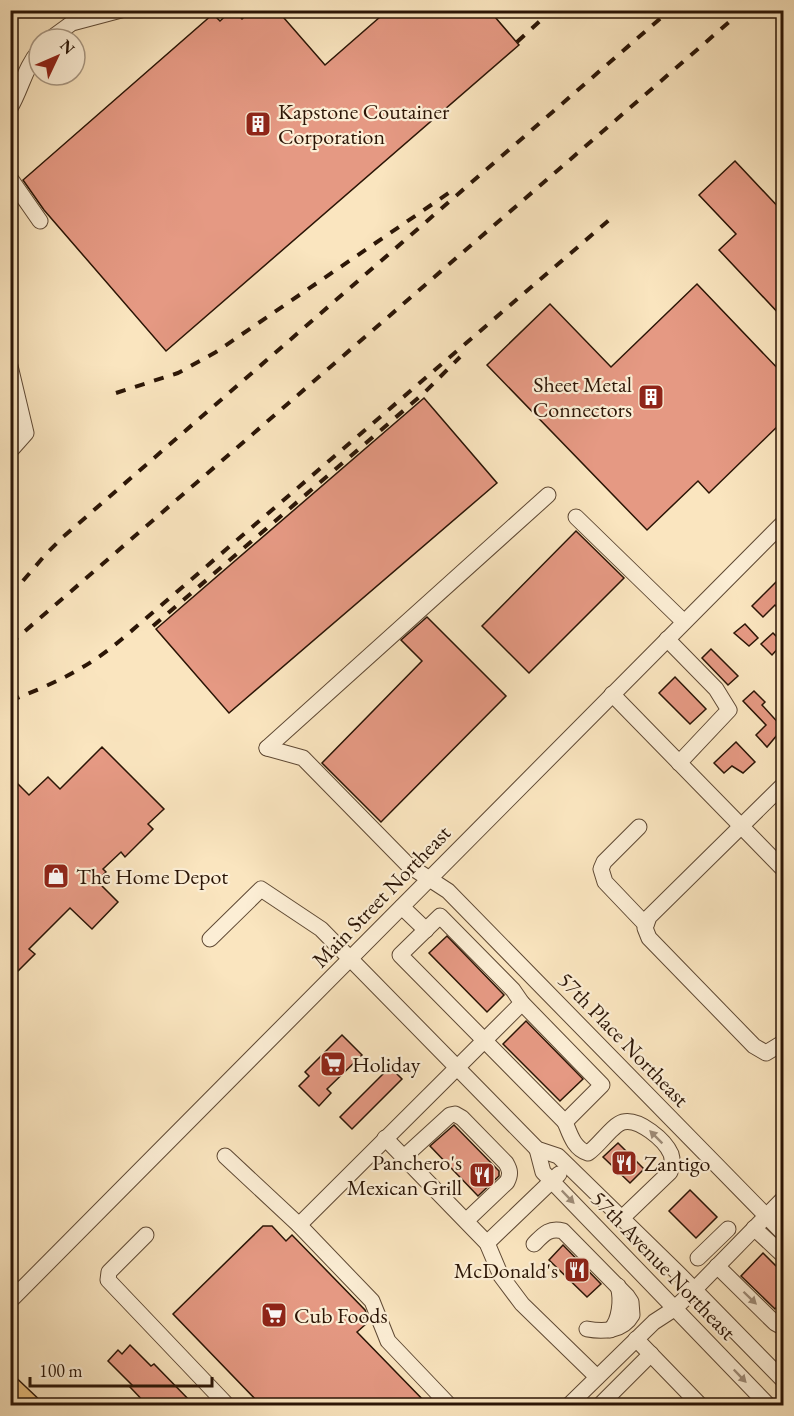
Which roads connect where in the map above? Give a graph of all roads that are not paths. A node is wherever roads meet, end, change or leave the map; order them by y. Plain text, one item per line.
1 (121, 10) edge
2 (66, 27) edge
3 (27, 71) edge
4 (10, 108) edge
5 (10, 178) edge
6 (40, 220) dead end
7 (10, 366) edge
8 (10, 451) edge
9 (548, 495) dead end
10 (576, 517) dead end
11 (783, 522) edge
12 (684, 622) junction
13 (667, 639) junction
14 (612, 694) junction
15 (679, 763) junction
16 (783, 784) edge
17 (741, 826) junction
18 (639, 827) dead end
19 (783, 870) edge
20 (429, 878) junction
21 (402, 907) junction
22 (645, 926) junction
23 (426, 930) junction
24 (210, 939) dead end
25 (351, 960) junction
26 (522, 1003) junction
27 (485, 1040) junction
28 (783, 1042) edge
29 (456, 1067) junction
30 (565, 1122) junction
31 (386, 1138) junction
32 (537, 1149) junction
33 (582, 1151) junction
34 (225, 1156) dead end
35 (404, 1157) junction
36 (567, 1166) junction
37 (552, 1181) junction
38 (783, 1198) edge
39 (765, 1216) junction
40 (622, 1218) junction
41 (467, 1220) junction
42 (299, 1225) junction
43 (728, 1228) dead end
44 (754, 1228) junction
45 (146, 1234) dead end
46 (783, 1234) edge
47 (488, 1243) junction
48 (534, 1244) dead end
49 (783, 1256) edge
50 (698, 1258) dead end
51 (717, 1266) junction
52 (694, 1290) junction
53 (10, 1301) edge
54 (674, 1309) junction
55 (783, 1328) edge
56 (587, 1329) dead end
57 (636, 1339) junction
58 (651, 1354) junction
59 (616, 1359) junction
60 (632, 1374) junction
61 (597, 1377) junction
62 (783, 1381) edge
63 (10, 1388) edge
64 (29, 1406) edge
65 (228, 1406) edge
66 (450, 1406) edge
67 (568, 1406) edge
68 (599, 1406) edge
69 (701, 1406) edge
70 (769, 1406) edge

1 - 2 street
3 - 4 street
5 - 6 street
7 - 8 street
9 - 20 street, 57th Place Northeast
10 - 12 street
11 - 12 street, Main Street Northeast
12 - 13 street, Main Street Northeast
13 - 14 street, Main Street Northeast
13 - 15 street
14 - 15 street
14 - 20 street, Main Street Northeast
15 - 17 street
16 - 17 street
17 - 19 street
17 - 22 street
18 - 22 street
20 - 21 street, Main Street Northeast
20 - 39 street, 57th Place Northeast
21 - 23 street
21 - 25 street, Main Street Northeast
22 - 28 street
23 - 26 street
23 - 27 street
24 - 25 street, 57th Avenue Northeast
25 - 29 street, 57th Avenue Northeast
25 - 53 street, Main Street Northeast
26 - 27 street
26 - 30 street
27 - 29 street
27 - 30 street
29 - 31 street
29 - 32 street, 57th Avenue Northeast
30 - 33 street
31 - 35 street
31 - 42 street
32 - 36 street, 57th Avenue Northeast
32 - 37 street, 57th Avenue Northeast
33 - 36 street
40 -> 33 street
34 - 42 street
35 - 41 street
35 - 41 street
36 - 37 street
36 - 40 street, 57th Avenue Northeast
37 - 47 street
37 -> 54 street, 57th Avenue Northeast
38 - 39 street
39 - 44 street
39 - 46 street, 57th Place Northeast
40 - 52 street, 57th Avenue Northeast
41 - 47 street
42 - 66 street
43 - 50 street
44 - 49 street
44 - 51 street
45 - 65 street
47 - 61 street
48 - 56 street
51 - 52 street
51 -> 55 street
52 - 54 street
52 - 62 street, 57th Avenue Northeast
54 - 57 street
54 -> 70 street, 57th Avenue Northeast
57 - 58 street
57 - 59 street
58 - 60 street
58 - 69 street
59 - 60 street
59 - 61 street
60 - 68 street
61 - 67 street
63 - 64 highway

